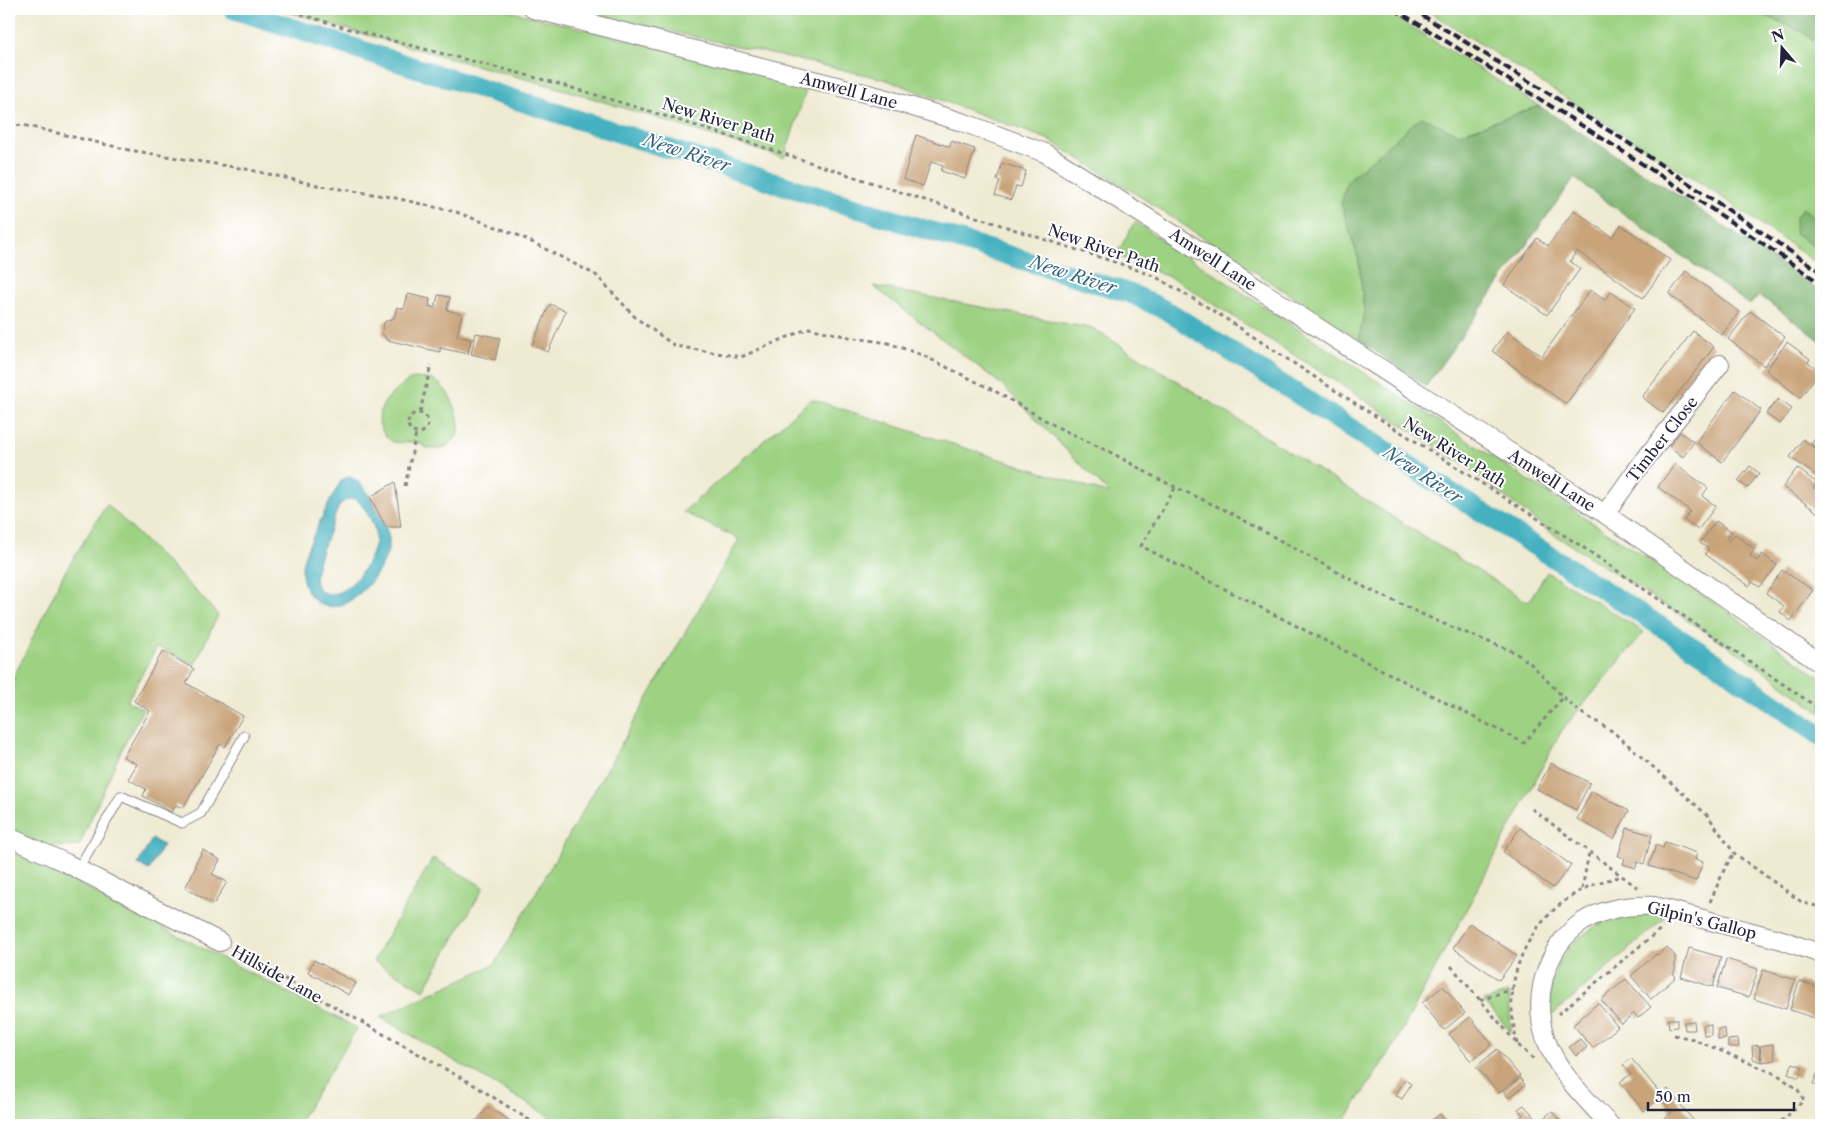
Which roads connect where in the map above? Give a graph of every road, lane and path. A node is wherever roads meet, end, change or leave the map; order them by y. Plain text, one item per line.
1 (286, 9) edge
2 (533, 9) edge
3 (9, 126) edge
4 (1720, 364) dead end
5 (431, 365) dead end
6 (420, 412) junction
7 (416, 433) junction
8 (405, 486) dead end
9 (1175, 488) junction
10 (1605, 514) junction
11 (1821, 664) edge
12 (1563, 697) junction
13 (1821, 710) edge
14 (244, 736) dead end
15 (1532, 809) dead end
16 (9, 838) edge
17 (1589, 853) junction
18 (1734, 853) junction
19 (78, 869) junction
20 (1646, 889) dead end
21 (1582, 890) dead end
22 (1701, 902) dead end
23 (1821, 907) edge
24 (1680, 912) junction
25 (220, 942) joint
26 (1821, 954) edge
27 (1451, 966) dead end
28 (1512, 989) dead end
29 (1480, 1000) junction
30 (1542, 1028) junction
31 (1674, 1035) dead end
32 (1540, 1064) dead end
33 (537, 1125) edge
34 (1610, 1125) edge
35 (1785, 1125) edge

1 - 13 path, New River Path
2 - 10 street, Amwell Lane
3 - 9 path
4 - 10 street, Timber Close
5 - 6 path
6 - 7 path
6 - 7 path
7 - 8 path
9 - 12 path
9 - 12 path
10 - 11 street, Amwell Lane
12 - 18 path
14 - 19 lane
15 - 17 path
16 - 19 street, Hillside Lane
17 - 20 path
17 - 21 path
18 - 22 path
18 - 23 path
19 - 25 street, Hillside Lane
24 - 26 street, Gilpin's Gallop
24 - 30 path
24 - 30 street, Gilpin's Gallop
25 - 33 path, Hillside Lane
27 - 29 path
28 - 29 path
29 - 32 path
30 - 34 street, Gilpin's Gallop
31 - 35 path

